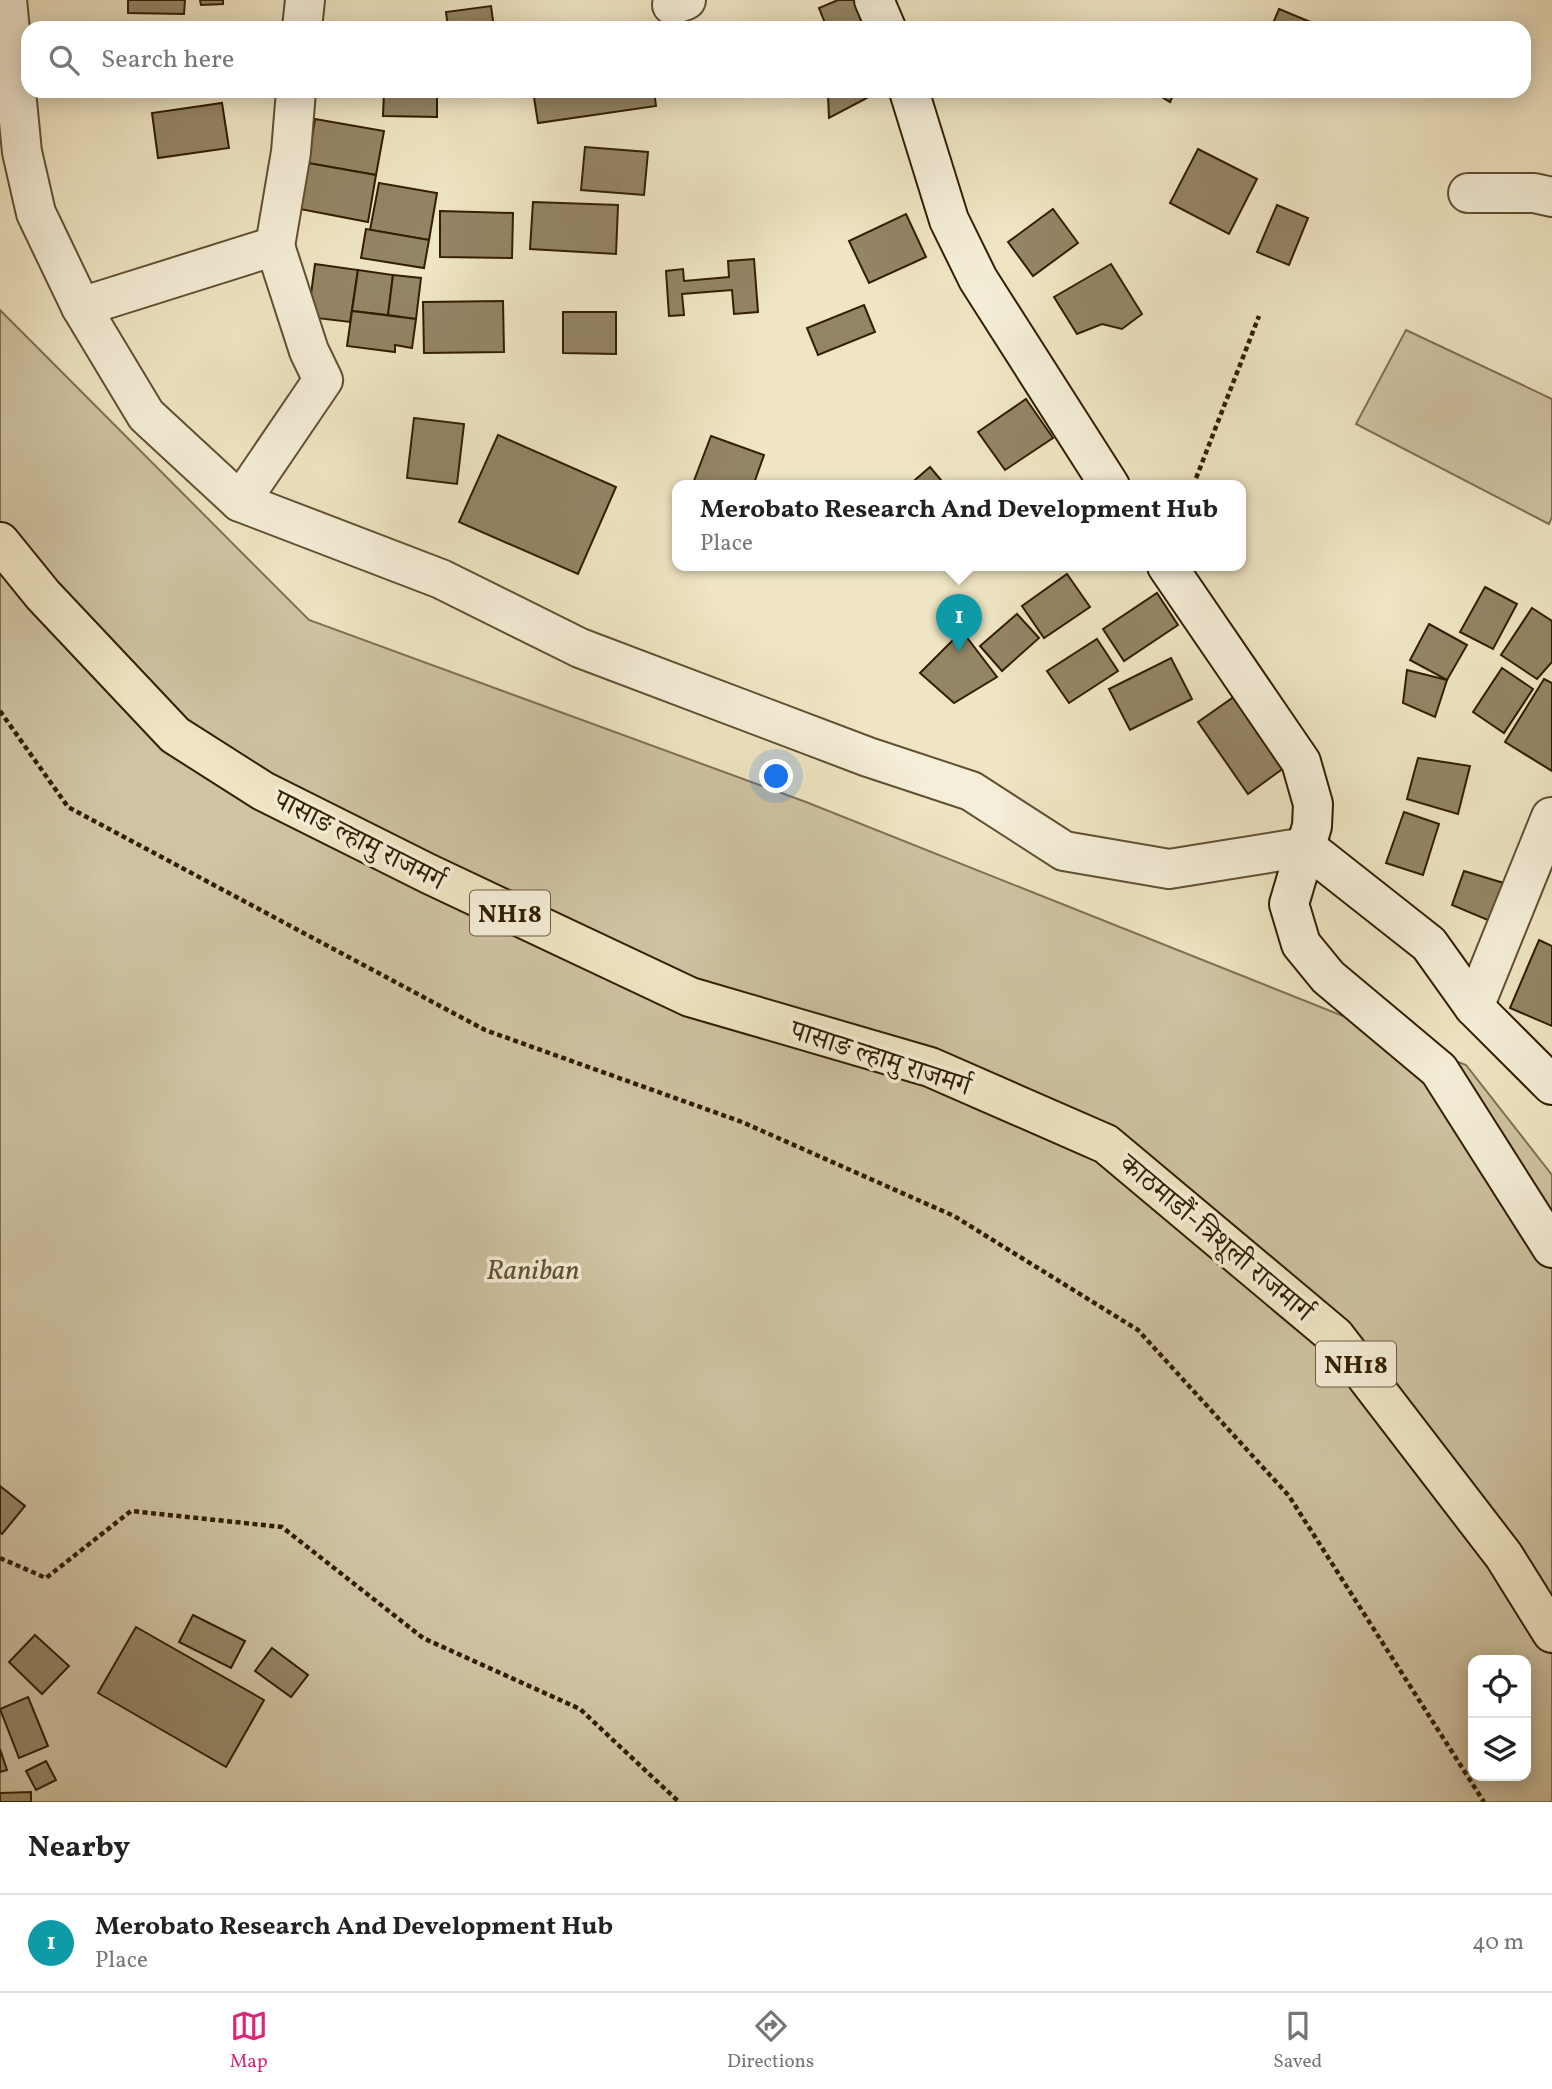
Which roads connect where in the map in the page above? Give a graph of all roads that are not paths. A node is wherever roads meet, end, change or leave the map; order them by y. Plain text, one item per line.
1 (7, 0) edge
2 (305, 0) edge
3 (874, 0) edge
4 (303, 21) edge
5 (883, 21) edge
6 (295, 98) edge
7 (911, 98) edge
8 (1468, 193) dead end
9 (1552, 197) edge
10 (275, 246) junction
11 (81, 307) junction
12 (1106, 480) edge
13 (240, 502) junction
14 (0, 542) edge
15 (1170, 571) edge
16 (1551, 817) edge
17 (1306, 847) junction
18 (1475, 1007) junction
19 (1552, 1085) edge
20 (1106, 1144) joint
21 (1552, 1248) edge
22 (1552, 1633) edge

1 - 11 street
2 - 4 street
3 - 5 street
6 - 10 street
7 - 12 street
8 - 9 street
10 - 11 street
10 - 13 street
11 - 13 street
13 - 17 street
14 - 20 main road, पासाङ ल्हामु राजमर्ग / NH18
15 - 17 street
16 - 18 street
17 - 18 street
17 - 21 street
18 - 19 street
20 - 22 main road, काठमाडौं-त्रिशूली राजमार्ग / NH18

